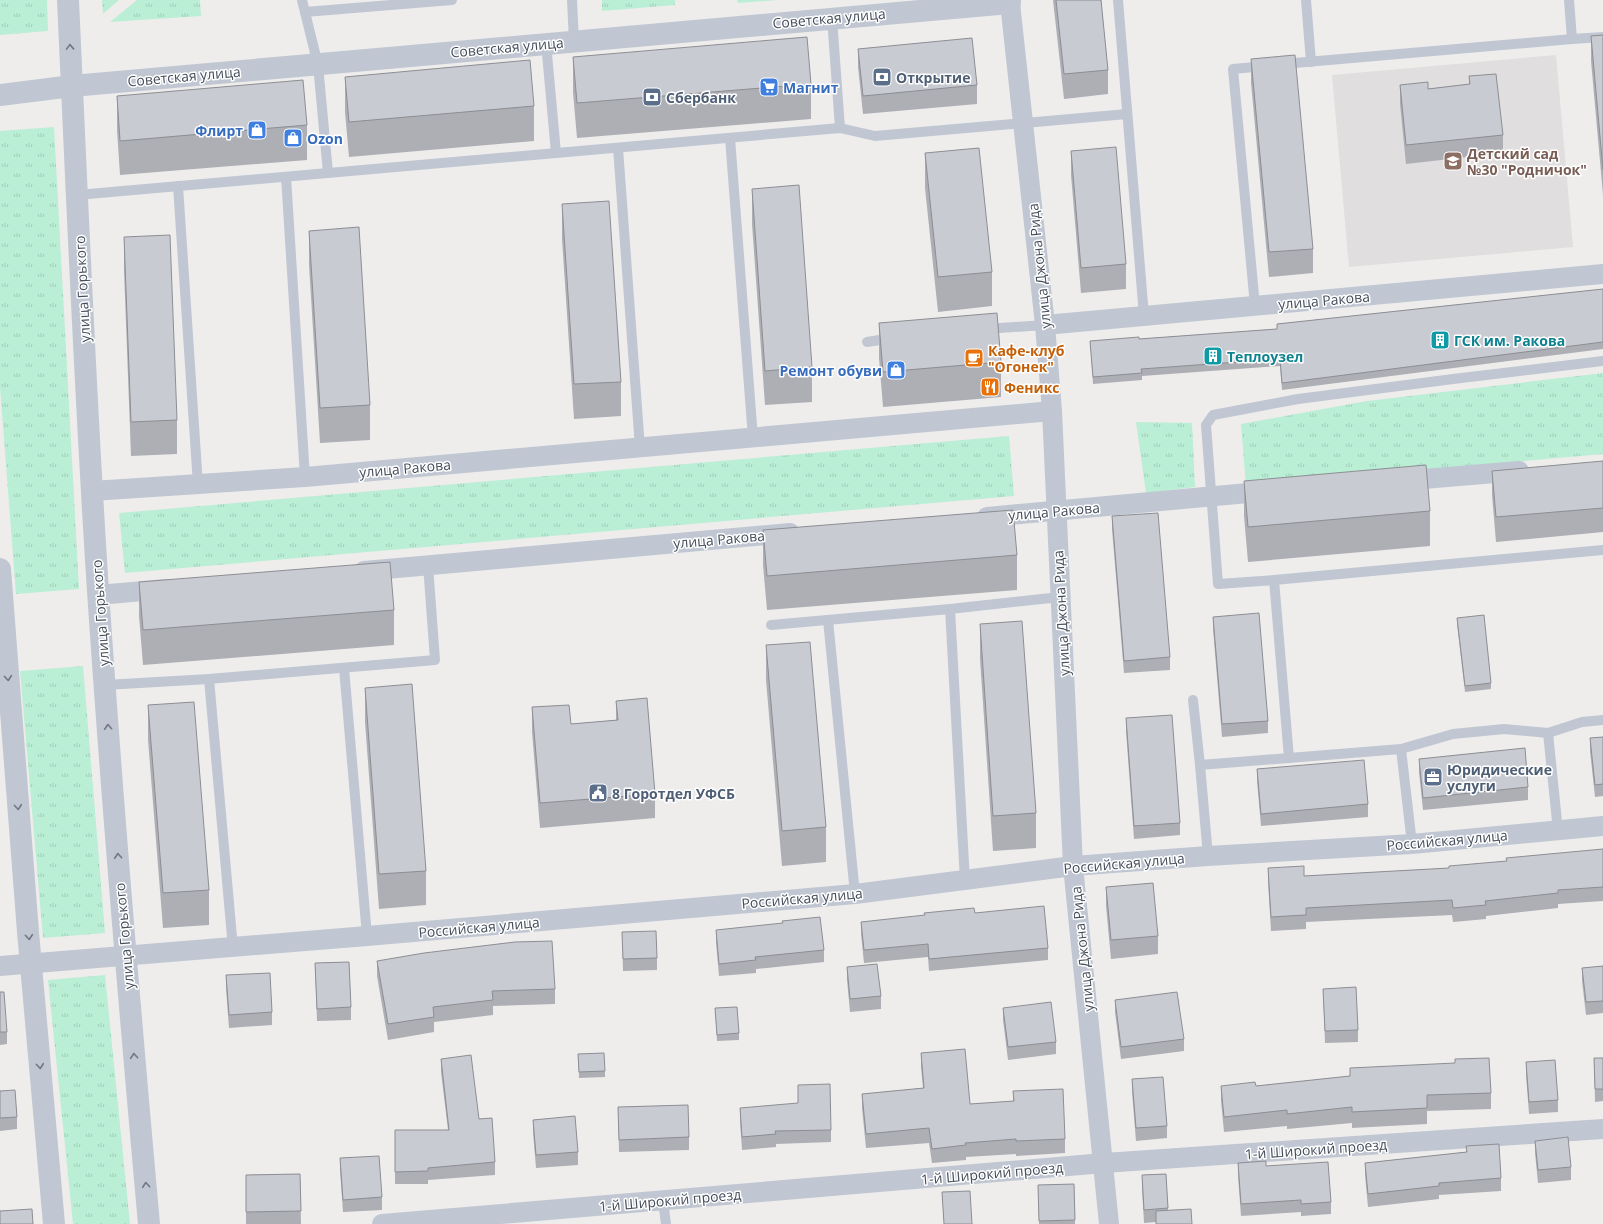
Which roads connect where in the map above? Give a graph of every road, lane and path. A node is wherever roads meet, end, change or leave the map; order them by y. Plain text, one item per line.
1 (68, 0) edge
2 (302, 0) edge
3 (452, 0) edge
4 (572, 0) edge
5 (1118, 0) edge
6 (1306, 0) edge
7 (1569, 0) edge
8 (1010, 1) edge
9 (305, 12) junction
10 (832, 18) junction
11 (1603, 37) edge
12 (1572, 39) junction
13 (574, 41) junction
14 (546, 44) junction
15 (1310, 62) junction
16 (318, 64) junction
17 (72, 86) junction
18 (0, 95) edge
19 (1127, 114) junction
20 (1024, 123) junction
21 (840, 128) junction
22 (730, 138) junction
23 (618, 148) junction
24 (556, 153) junction
25 (328, 173) junction
26 (286, 177) junction
27 (178, 186) junction
28 (77, 195) junction
29 (1603, 274) edge
30 (1255, 306) junction
31 (1144, 316) junction
32 (1045, 325) junction
33 (978, 329) edge
34 (904, 337) edge
35 (867, 342) dead end
36 (1603, 361) edge
37 (1052, 411) junction
38 (753, 438) junction
39 (640, 448) junction
40 (1540, 469) edge
41 (305, 477) junction
42 (1384, 482) edge
43 (198, 485) junction
44 (1290, 490) edge
45 (92, 492) junction
46 (1212, 496) junction
47 (1056, 512) junction
48 (969, 519) edge
49 (810, 532) edge
50 (1603, 550) edge
51 (428, 565) junction
52 (0, 569) edge
53 (349, 572) edge
54 (1274, 580) junction
55 (184, 587) edge
56 (98, 595) junction
57 (1060, 597) junction
58 (950, 609) junction
59 (828, 620) junction
60 (771, 625) dead end
61 (344, 668) junction
62 (209, 679) junction
63 (105, 685) junction
64 (1192, 700) dead end
65 (1603, 720) edge
66 (1548, 733) junction
67 (1401, 749) junction
68 (1289, 758) junction
69 (1200, 765) junction
70 (1603, 826) edge
71 (1558, 831) junction
72 (1412, 844) junction
73 (1208, 856) junction
74 (1073, 866) junction
75 (965, 881) junction
76 (855, 894) junction
77 (367, 936) junction
78 (232, 948) junction
79 (125, 957) junction
80 (31, 964) junction
81 (0, 966) edge
82 (1603, 1129) edge
83 (1104, 1163) junction
84 (663, 1201) junction
85 (54, 1224) edge
86 (149, 1224) edge
87 (382, 1224) edge
88 (666, 1224) edge
89 (1108, 1224) edge

17 -> 1 street, улица Горького
2 - 9 lane
3 - 9 lane
4 - 13 lane
5 - 19 lane
6 - 15 lane
7 - 12 lane
8 - 10 street, Советская улица
8 - 20 street, улица Джона Рида
9 - 16 lane
10 - 13 street, Советская улица
10 - 21 lane
11 - 12 lane
12 - 15 lane
13 - 14 street, Советская улица
14 - 16 street, Советская улица
14 - 24 lane
15 - 30 lane
16 - 17 street, Советская улица
16 - 25 lane
17 - 18 street, Советская улица
17 - 28 street, улица Горького
19 - 20 lane
19 - 31 lane
20 - 21 lane
20 - 32 street, улица Джона Рида
21 - 22 lane
22 - 23 lane
22 - 38 lane
23 - 24 lane
23 - 39 lane
24 - 25 lane
25 - 26 lane
26 - 27 lane
26 - 41 lane
27 - 28 lane
27 - 43 lane
28 - 45 street, улица Горького
29 - 30 street, улица Ракова
30 - 31 street, улица Ракова
31 - 32 street, улица Ракова
32 - 33 lane
32 - 37 street, улица Джона Рида
34 - 35 lane
36 - 46 lane
37 - 38 street, улица Ракова
37 - 47 street, улица Джона Рида
38 - 39 street, улица Ракова
39 - 41 street, улица Ракова
40 - 42 street
41 - 43 street, улица Ракова
43 - 45 street, улица Ракова
44 - 46 street, улица Ракова
45 - 56 street, улица Горького
46 - 47 street, улица Ракова
46 - 54 lane
47 - 48 street, улица Ракова
47 - 57 street, улица Джона Рида
49 - 51 street, улица Ракова
50 - 54 lane
51 - 53 street, улица Ракова
51 - 61 lane
52 -> 80 street
54 - 68 lane
55 - 56 street
56 - 63 street, улица Горького
57 - 58 lane
57 - 74 street, улица Джона Рида
58 - 59 lane
58 - 75 lane
59 - 60 lane
59 - 76 lane
61 - 62 lane
61 - 77 lane
62 - 63 lane
62 - 78 lane
79 -> 63 street, улица Горького
64 - 69 lane
65 - 66 lane
66 - 67 lane
66 - 71 lane
67 - 68 lane
67 - 72 lane
68 - 69 lane
69 - 73 lane
70 - 71 street, Российская улица
71 - 72 street, Российская улица
72 - 73 street, Российская улица
73 - 74 street, Российская улица
74 - 75 street, Российская улица
74 - 83 street, улица Джона Рида
75 - 76 street, Российская улица
76 - 77 street, Российская улица
77 - 78 street, Российская улица
78 - 79 street, Российская улица
79 - 80 street, Российская улица
86 -> 79 street, улица Горького
80 - 81 street, Российская улица
80 -> 85 street
82 - 83 street, 1-й Широкий проезд
83 - 84 street, 1-й Широкий проезд
83 - 89 street, улица Джона Рида
84 - 87 street, 1-й Широкий проезд
84 - 88 lane

